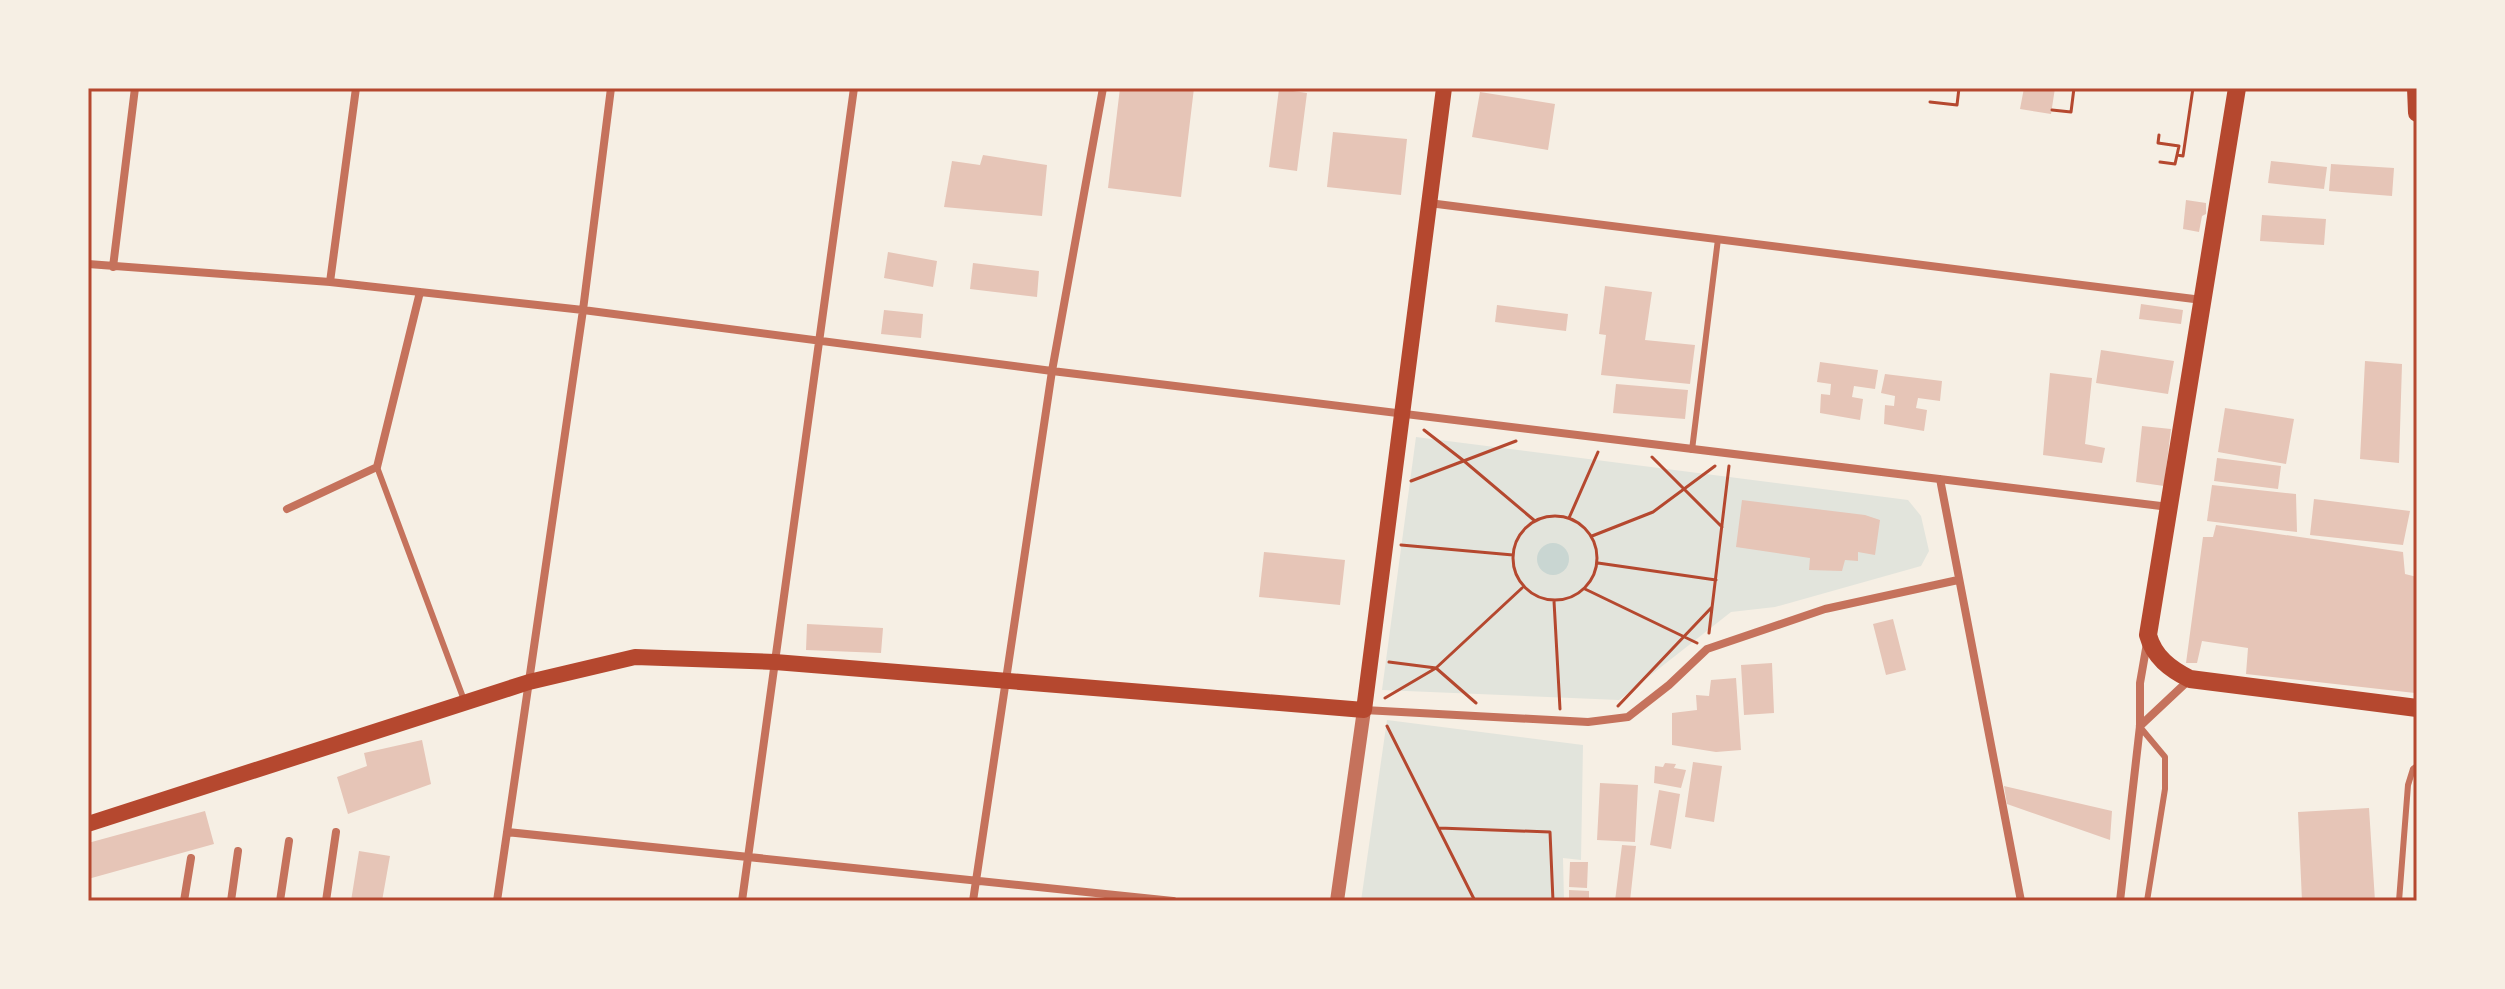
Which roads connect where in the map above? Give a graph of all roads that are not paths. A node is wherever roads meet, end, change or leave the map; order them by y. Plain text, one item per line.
1 (135, 88) edge
2 (356, 88) edge
3 (611, 88) edge
4 (854, 88) edge
5 (1103, 88) edge
6 (1444, 88) edge
7 (2237, 88) edge
8 (2416, 88) edge
9 (2417, 113) edge
10 (1429, 203) junction
11 (1718, 239) junction
12 (88, 264) edge
13 (113, 267) junction
14 (330, 282) junction
15 (420, 292) junction
16 (2203, 300) junction
17 (583, 310) junction
18 (819, 341) junction
19 (1052, 371) junction
20 (1402, 413) junction
21 (1692, 450) junction
22 (377, 467) junction
23 (1940, 479) junction
24 (2169, 507) junction
25 (287, 509) dead end
26 (1958, 580) junction
27 (2148, 635) junction
28 (775, 662) junction
29 (2190, 679) junction
30 (1006, 681) junction
31 (529, 682) junction
32 (465, 703) junction
33 (2417, 708) edge
34 (1372, 710) junction
35 (2140, 726) junction
36 (2417, 766) edge
37 (88, 824) edge
38 (336, 832) dead end
39 (507, 832) junction
40 (289, 841) dead end
41 (238, 851) dead end
42 (748, 857) junction
43 (191, 858) dead end
44 (976, 881) junction
45 (184, 901) edge
46 (231, 901) edge
47 (280, 901) edge
48 (326, 901) edge
49 (497, 901) edge
50 (742, 901) edge
51 (973, 901) edge
52 (1173, 901) edge
53 (1337, 901) edge
54 (2021, 901) edge
55 (2120, 901) edge
56 (2147, 901) edge
57 (2399, 901) edge

1 - 13 street
2 - 14 street
3 - 17 street
4 - 18 street
5 - 19 street
6 - 10 main road
7 - 16 main road
8 - 9 main road
10 - 11 street
10 - 20 main road
11 - 16 street
11 - 21 lane
12 - 13 street
13 - 14 street
14 - 15 street
15 - 17 street
15 - 22 street
16 - 24 main road
17 - 18 street
17 - 31 street
18 - 19 street
18 - 28 street
19 - 20 street
19 - 30 street
20 - 21 street
20 - 34 main road
21 - 23 street
22 - 25 street
22 - 32 lane
23 - 24 street
23 - 26 street
24 - 27 main road
26 - 34 street
26 - 54 street
27 - 29 main road
27 - 35 street
28 - 30 main road
28 - 31 main road
28 - 42 street
29 - 33 main road
29 - 35 street
30 - 34 main road
30 - 44 street
31 - 32 main road
31 - 39 street
32 - 37 main road
34 - 53 street
35 - 55 street
35 - 56 lane
36 - 57 lane
38 - 48 street
39 - 42 street
39 - 49 street
40 - 47 street
41 - 46 street
42 - 44 street
42 - 50 street
43 - 45 street
44 - 51 street
44 - 52 street

